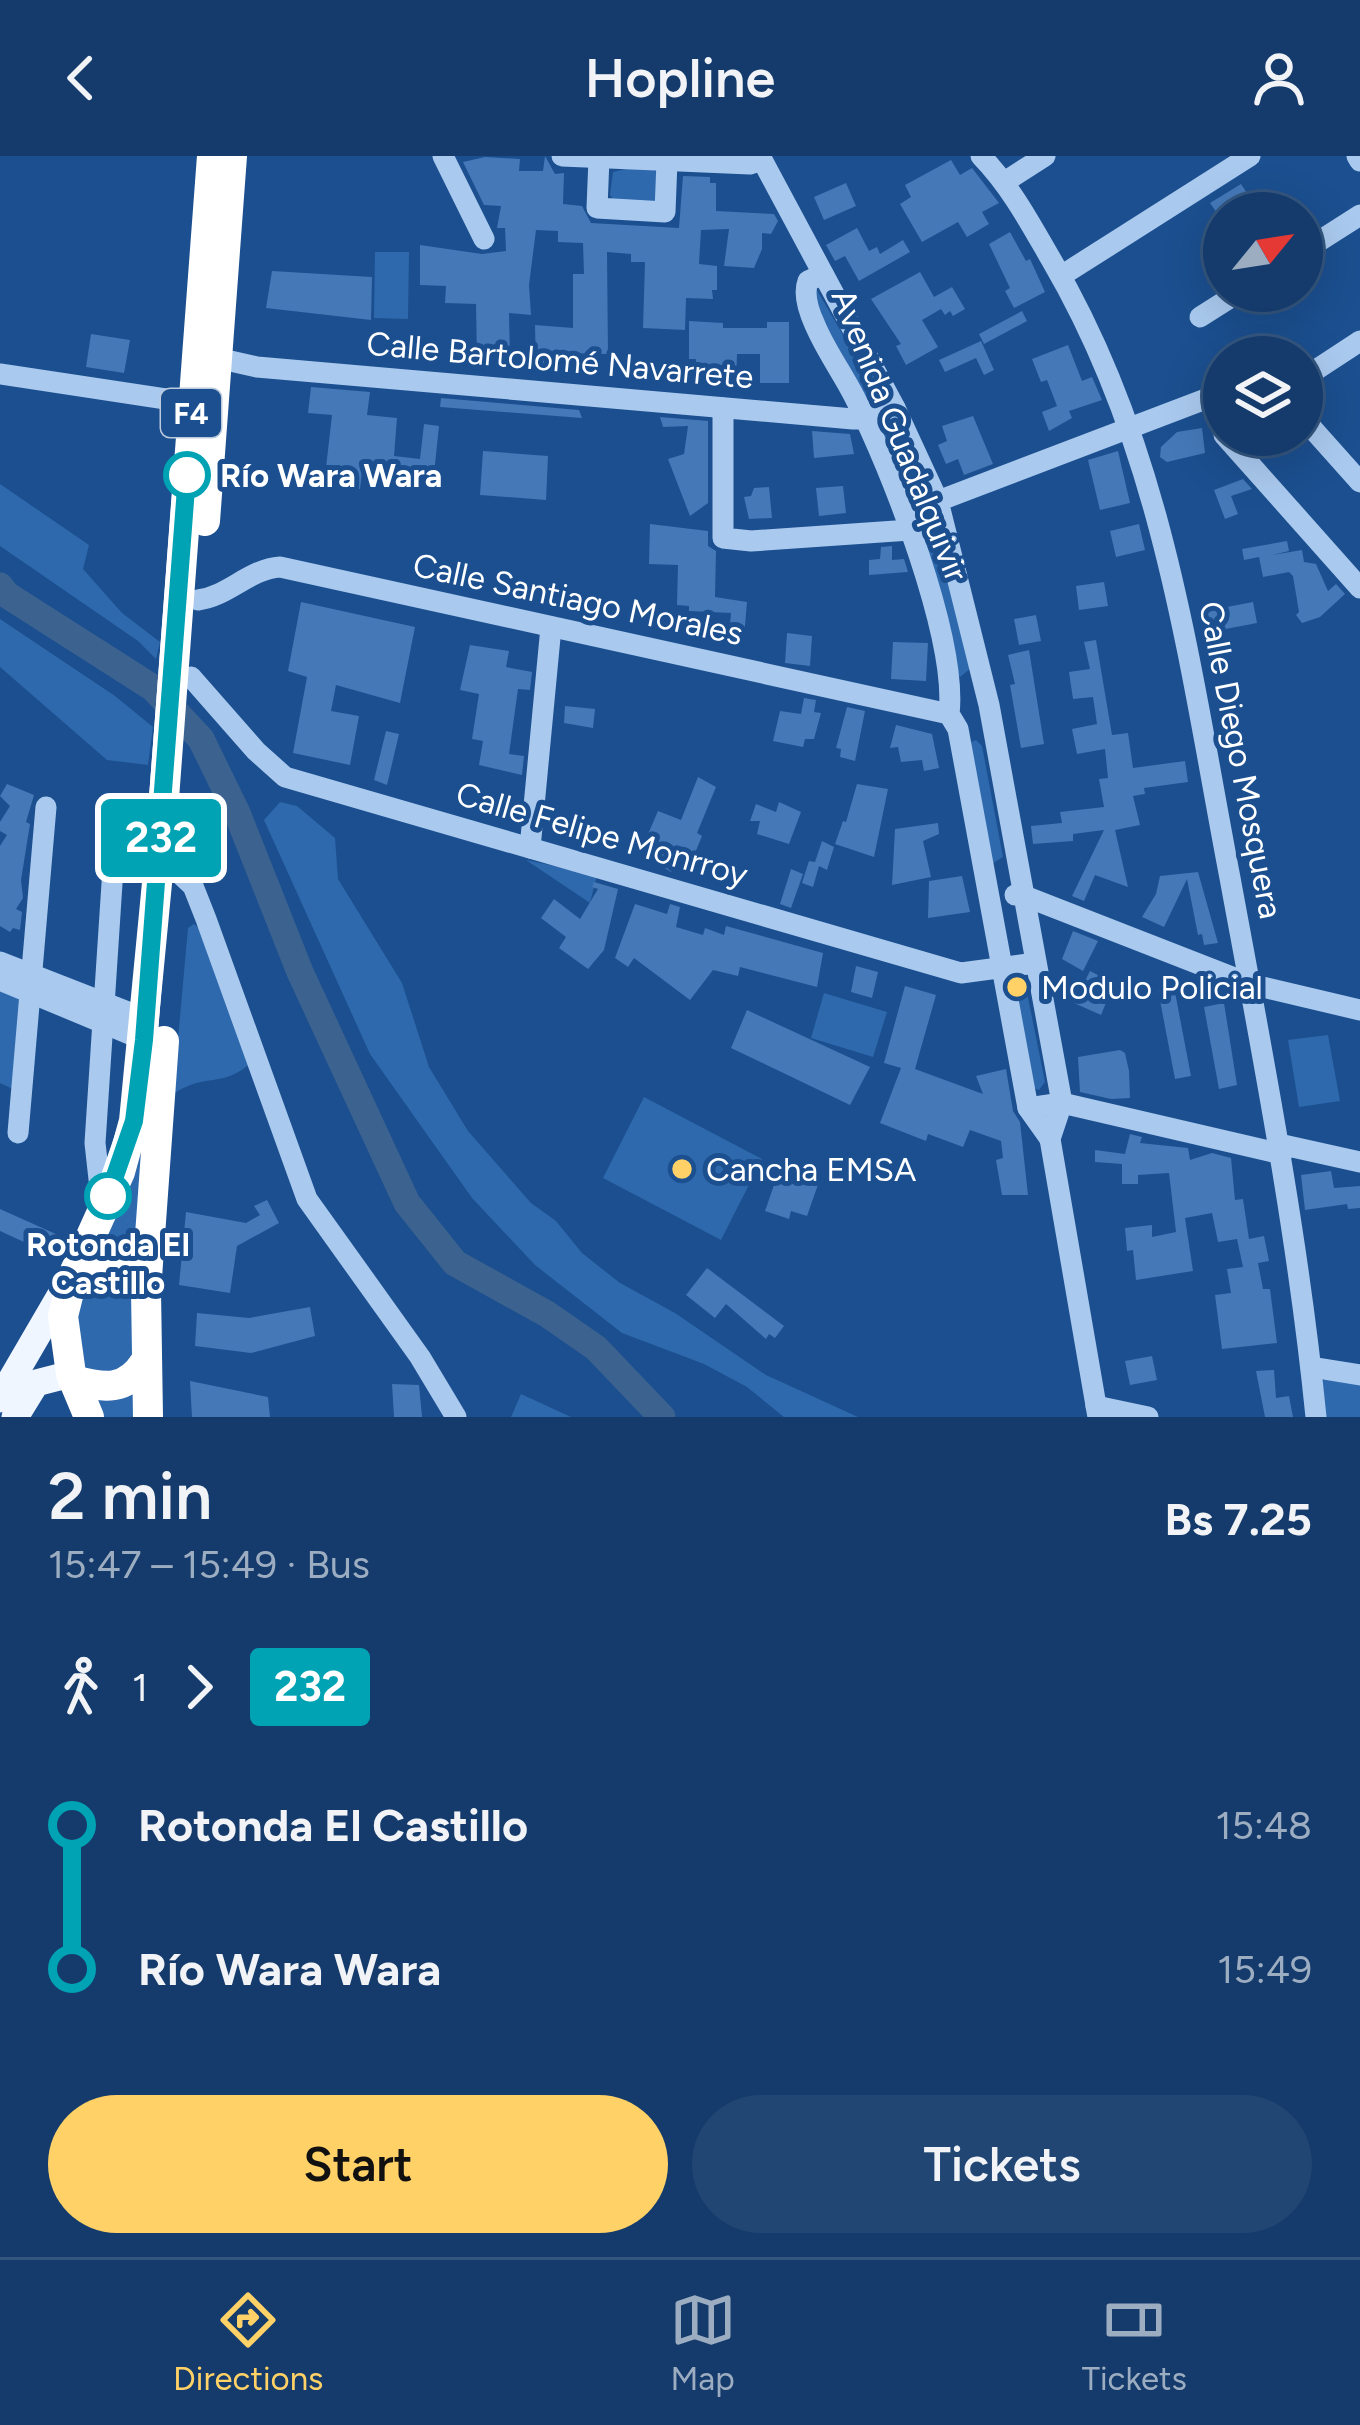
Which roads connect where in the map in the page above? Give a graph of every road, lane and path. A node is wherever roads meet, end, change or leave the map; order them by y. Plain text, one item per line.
1 (212, 156) edge
2 (232, 156) edge
3 (443, 156) edge
4 (562, 156) edge
5 (981, 156) edge
6 (1046, 156) edge
7 (1250, 156) edge
8 (599, 158) edge
9 (761, 158) edge
10 (667, 160) junction
11 (1006, 181) junction
12 (1360, 215) edge
13 (484, 239) dead end
14 (1323, 239) edge
15 (823, 274) junction
16 (1061, 276) junction
17 (1208, 312) edge
18 (1200, 317) dead end
19 (1360, 341) edge
20 (218, 358) junction
21 (1323, 365) edge
22 (0, 374) edge
23 (1203, 400) edge
24 (192, 403) junction
25 (1196, 403) junction
26 (723, 408) junction
27 (896, 408) junction
28 (1203, 411) edge
29 (865, 419) junction
30 (1129, 428) junction
31 (1323, 440) edge
32 (1243, 456) edge
33 (1358, 476) edge
34 (938, 501) junction
35 (910, 530) junction
36 (1360, 589) edge
37 (198, 600) junction
38 (551, 627) junction
39 (185, 678) junction
40 (987, 709) junction
41 (953, 714) junction
42 (176, 755) junction
43 (46, 807) dead end
44 (530, 848) junction
45 (114, 853) dead end
46 (177, 871) junction
47 (1022, 895) junction
48 (989, 898) junction
49 (0, 962) edge
50 (1035, 963) junction
51 (1001, 968) junction
52 (0, 980) edge
53 (31, 984) junction
54 (1250, 984) junction
55 (1360, 1010) edge
56 (104, 1013) junction
57 (145, 1030) junction
58 (1062, 1103) junction
59 (1028, 1108) junction
60 (18, 1133) dead end
61 (1050, 1139) junction
62 (1280, 1149) junction
63 (1360, 1162) edge
64 (102, 1210) junction
65 (75, 1273) junction
66 (146, 1291) junction
67 (145, 1362) junction
68 (1311, 1367) junction
69 (1360, 1375) edge
70 (72, 1377) junction
71 (11, 1401) edge
72 (1096, 1413) edge
73 (89, 1417) edge
74 (148, 1417) edge
75 (456, 1417) edge
76 (1148, 1417) edge
77 (1316, 1417) edge

1 - 24 highway, F4
2 - 20 highway, F4
3 - 13 street
4 - 8 street
5 - 11 street, Calle Diego Mosquera
6 - 11 street
7 - 16 street
8 - 10 street
8 - 10 street
9 - 10 street
9 - 15 street, Avenida Guadalquivir
11 - 16 street, Calle Diego Mosquera
12 - 14 street
15 - 27 street, Avenida Guadalquivir
15 - 29 street, Avenida Guadalquivir
16 - 30 street, Calle Diego Mosquera
17 - 18 street
19 - 21 street
20 - 26 street, Calle Bartolomé Navarrete
20 - 37 highway, F4
22 - 24 street
23 - 25 street
24 - 39 highway, F4
25 - 28 street
25 - 30 street
26 - 29 street, Calle Bartolomé Navarrete
26 - 35 street
27 - 29 street, Calle Bartolomé Navarrete
27 - 34 street, Avenida Guadalquivir
29 - 35 street, Avenida Guadalquivir
30 - 34 street
30 - 54 street, Calle Diego Mosquera
31 - 33 street
32 - 36 street
34 - 40 street, Avenida Guadalquivir
35 - 41 street, Avenida Guadalquivir
37 - 38 street, Calle Santiago Morales
37 - 39 highway, F4
38 - 41 street, Calle Santiago Morales
38 - 44 street
39 - 42 highway, F4
39 - 44 street, Calle Felipe Monrroy
40 - 41 street, Calle Santiago Morales
40 - 41 street
40 - 47 street, Avenida Guadalquivir
41 - 48 street, Avenida Guadalquivir
42 - 46 highway, F4
42 - 57 highway, F4
43 - 53 street
44 - 51 street, Calle Felipe Monrroy
45 - 56 street
46 - 66 highway, F4
46 - 75 street
47 - 48 street
47 - 50 street, Avenida Guadalquivir
47 - 54 street
48 - 51 street, Avenida Guadalquivir
49 - 53 street
50 - 51 street, Calle Felipe Monrroy
50 - 58 street, Avenida Guadalquivir
51 - 59 street, Avenida Guadalquivir
52 - 53 street
53 - 56 street
53 - 60 street
54 - 55 street
54 - 62 street, Calle Diego Mosquera
56 - 57 street
56 - 64 street
57 - 64 highway, F4
58 - 59 street
58 - 61 street, Avenida Guadalquivir
58 - 62 street
59 - 61 street, Avenida Guadalquivir
61 - 72 street, Avenida Guadalquivir
62 - 63 street
62 - 68 street, Calle Diego Mosquera
64 - 65 highway, F4
65 - 66 highway
65 - 70 highway, F4
65 - 71 main road
66 - 67 highway, F4
67 - 70 highway
67 - 74 highway, F4
68 - 69 street
68 - 77 street, Calle Diego Mosquera
70 - 71 main road
70 - 73 highway, F4
72 - 76 street

